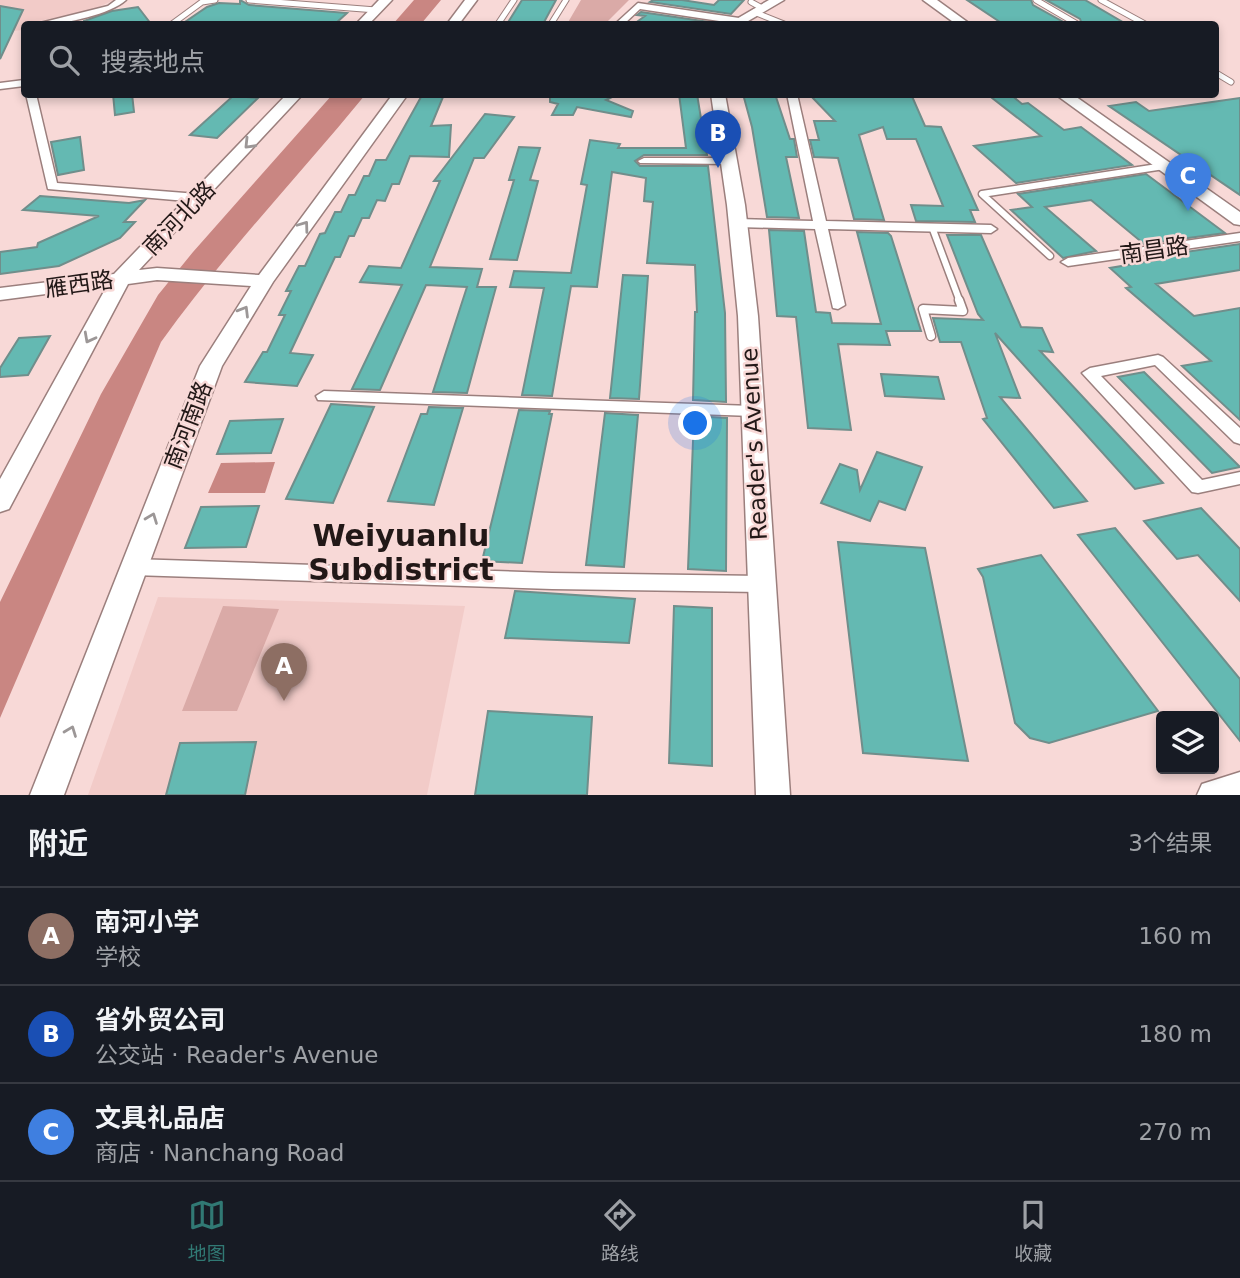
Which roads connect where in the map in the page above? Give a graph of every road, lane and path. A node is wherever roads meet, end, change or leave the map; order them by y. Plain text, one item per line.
1 (122, 0) edge
2 (215, 0) edge
3 (249, 0) edge
4 (471, 0) edge
5 (514, 0) edge
6 (566, 0) edge
7 (778, 0) edge
8 (929, 0) edge
9 (1036, 0) edge
10 (1101, 0) edge
11 (381, 5) edge
12 (756, 7) junction
13 (53, 21) edge
14 (176, 21) edge
15 (365, 21) edge
16 (455, 21) edge
17 (501, 21) edge
18 (553, 21) edge
19 (622, 21) edge
20 (725, 21) edge
21 (739, 21) edge
22 (779, 21) edge
23 (960, 21) edge
24 (1072, 21) edge
25 (1140, 21) edge
26 (1219, 76) edge
27 (21, 83) edge
28 (1219, 84) edge
29 (0, 86) edge
30 (32, 98) edge
31 (292, 98) edge
32 (398, 98) edge
33 (719, 98) edge
34 (793, 98) edge
35 (1068, 98) edge
36 (644, 161) dead end
37 (730, 161) junction
38 (1164, 166) junction
39 (198, 198) junction
40 (1240, 220) edge
41 (738, 223) junction
42 (822, 225) junction
43 (932, 227) junction
44 (991, 229) dead end
45 (1240, 237) edge
46 (1050, 256) dead end
47 (1068, 262) dead end
48 (121, 278) junction
49 (264, 281) junction
50 (0, 294) edge
51 (838, 305) dead end
52 (931, 336) dead end
53 (324, 396) dead end
54 (752, 411) junction
55 (1240, 438) edge
56 (9, 468) edge
57 (1240, 478) edge
58 (0, 502) edge
59 (133, 567) junction
60 (761, 584) junction
61 (1240, 788) edge
62 (47, 795) edge
63 (773, 795) edge
64 (1214, 795) edge

1 - 13 street
2 - 14 lane
3 - 11 lane
4 - 16 main road
5 - 17 lane
6 - 18 lane
7 - 12 main road
8 - 23 main road
9 - 24 lane
10 - 25 lane
11 - 15 main road
12 - 21 main road
12 - 22 lane
19 - 20 street
26 - 28 lane
27 - 29 street
30 - 39 street
31 -> 39 street, 南河北路
49 -> 32 main road, 南河南路
33 - 37 main road, Reader's Avenue
34 - 42 street
35 - 38 main road
36 - 37 street
37 - 41 main road, Reader's Avenue
38 - 40 main road
38 - 46 lane
39 - 48 street, 南河北路
41 - 42 street
41 - 54 main road, Reader's Avenue
42 - 43 street
42 - 51 street
43 - 44 street
43 - 52 lane
45 - 47 street, 南昌路
48 - 49 main road, 雁西路
48 - 50 street, 雁西路
48 -> 56 main road, 南河北路
59 -> 49 main road, 南河南路
53 - 54 street
54 - 60 main road, Reader's Avenue
55 - 57 street
56 - 58 main road, 南河北路
59 - 60 street
62 -> 59 main road, 南河南路
60 - 63 main road, Reader's Avenue
61 - 64 main road

